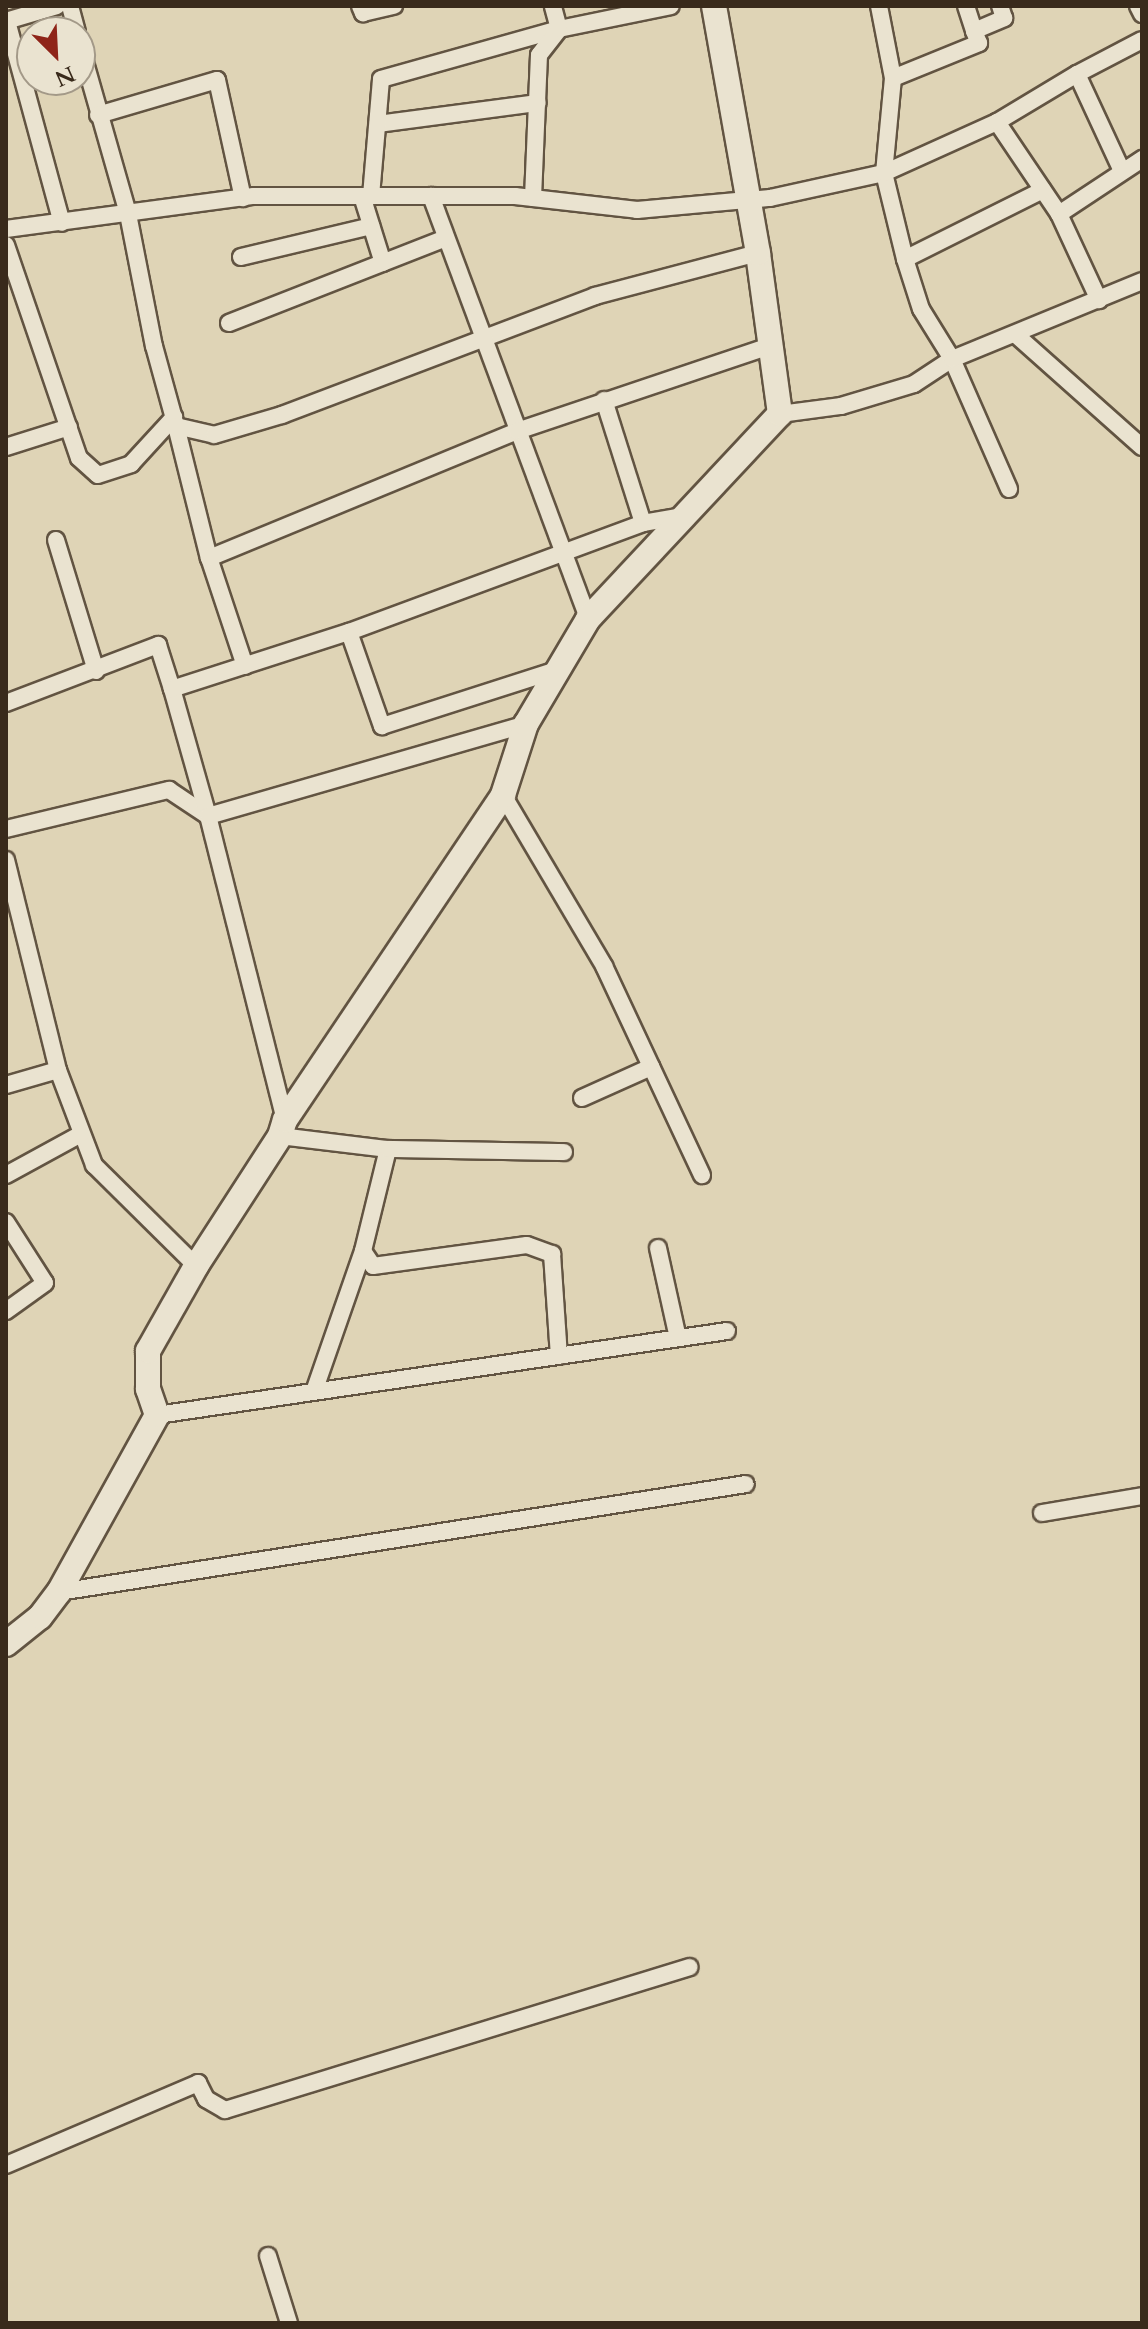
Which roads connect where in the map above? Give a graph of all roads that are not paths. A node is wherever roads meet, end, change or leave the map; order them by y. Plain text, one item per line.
1 (57, 6) edge
2 (360, 6) edge
3 (394, 6) edge
4 (553, 6) edge
5 (671, 6) edge
6 (714, 6) edge
7 (879, 6) edge
8 (966, 6) edge
9 (1000, 6) edge
10 (1138, 6) edge
11 (1142, 14) edge
12 (6, 21) edge
13 (559, 29) junction
14 (974, 31) junction
15 (1142, 40) edge
16 (1077, 74) junction
17 (893, 78) junction
18 (93, 96) edge
19 (538, 103) junction
20 (98, 115) junction
21 (997, 122) junction
22 (378, 124) junction
23 (1142, 159) edge
24 (1122, 171) junction
25 (884, 173) junction
26 (1043, 190) junction
27 (366, 196) junction
28 (431, 196) junction
29 (243, 198) junction
30 (533, 198) junction
31 (749, 200) junction
32 (128, 214) junction
33 (1059, 214) junction
34 (62, 223) junction
35 (371, 226) junction
36 (6, 229) edge
37 (446, 238) junction
38 (6, 245) edge
39 (758, 253) junction
40 (241, 257) dead end
41 (905, 259) junction
42 (383, 263) junction
43 (1142, 281) edge
44 (1099, 300) junction
45 (229, 323) dead end
46 (1015, 334) junction
47 (482, 341) junction
48 (769, 346) junction
49 (952, 359) junction
50 (604, 400) junction
51 (780, 414) junction
52 (175, 422) junction
53 (69, 427) junction
54 (517, 431) junction
55 (6, 447) edge
56 (1142, 447) edge
57 (1009, 489) dead end
58 (683, 516) junction
59 (643, 523) junction
60 (56, 540) dead end
61 (565, 553) junction
62 (209, 558) junction
63 (588, 619) junction
64 (349, 632) junction
65 (245, 666) junction
66 (556, 670) junction
67 (96, 671) junction
68 (172, 689) junction
69 (6, 703) edge
70 (526, 724) junction
71 (503, 795) junction
72 (208, 816) junction
73 (6, 829) edge
74 (6, 860) edge
75 (651, 1067) junction
76 (58, 1070) junction
77 (6, 1085) edge
78 (582, 1098) dead end
79 (283, 1128) junction
80 (81, 1134) junction
81 (388, 1149) junction
82 (564, 1152) dead end
83 (6, 1175) edge
84 (702, 1175) dead end
85 (6, 1222) edge
86 (658, 1248) dead end
87 (363, 1251) junction
88 (196, 1266) junction
89 (6, 1311) edge
90 (727, 1331) dead end
91 (678, 1338) junction
92 (559, 1356) junction
93 (314, 1392) junction
94 (157, 1415) junction
95 (746, 1484) dead end
96 (1142, 1496) edge
97 (1042, 1513) dead end
98 (59, 1592) junction
99 (6, 1644) edge
100 (689, 1967) dead end
101 (6, 2165) edge
102 (268, 2256) dead end
103 (289, 2323) edge

1 - 12 street
2 - 3 street
4 - 13 street
5 - 13 street
6 - 31 main road
7 - 17 street
8 - 14 street
9 - 14 street
10 - 11 street
12 - 34 street
13 - 19 street
13 - 22 street
14 - 17 street
15 - 16 street
16 - 21 street
16 - 24 street
17 - 25 street
18 - 20 street
19 - 22 street
19 - 30 street
20 - 29 street
20 - 32 street
21 - 25 street
21 - 26 street
22 - 27 street
23 - 24 street
24 - 33 street
25 - 31 street
25 - 41 street
26 - 33 street
26 - 41 street
27 - 28 street
27 - 29 street
27 - 35 street
28 - 30 street
28 - 37 street
29 - 32 street
30 - 31 street
31 - 39 main road
32 - 34 street
32 - 52 street
33 - 44 street
34 - 36 street
35 - 40 street
35 - 42 street
37 - 42 street
37 - 47 street
38 - 53 street
39 - 47 street
39 - 48 main road
41 - 49 street
42 - 45 street
43 - 44 street
44 - 46 street
46 - 49 street
46 - 56 street
47 - 52 street
47 - 54 street
48 - 50 street
48 - 51 main road
49 - 51 street
49 - 57 street
50 - 54 street
50 - 59 street
51 - 58 main road
52 - 53 street
52 - 62 street
53 - 55 street
54 - 61 street
54 - 62 street
58 - 59 street
58 - 63 main road
59 - 61 street
60 - 67 street
61 - 63 street
61 - 64 street
62 - 65 street
63 - 66 main road
64 - 65 street
64 - 66 street
65 - 68 street
66 - 70 main road
67 - 68 street
67 - 69 street
68 - 72 street
70 - 71 main road
70 - 72 street
71 - 75 street
71 - 79 main road
72 - 73 street
72 - 79 street
74 - 76 street
75 - 78 street
75 - 84 street
76 - 77 street
76 - 80 street
79 - 81 street
79 - 88 main road
80 - 83 street
80 - 88 street
81 - 82 street
81 - 87 street
85 - 89 street
86 - 91 street
87 - 92 street
87 - 93 street
88 - 94 main road
90 - 91 street
91 - 92 street
92 - 93 street
93 - 94 street
94 - 98 main road
95 - 98 street
96 - 97 street
98 - 99 main road
100 - 101 street
102 - 103 street

